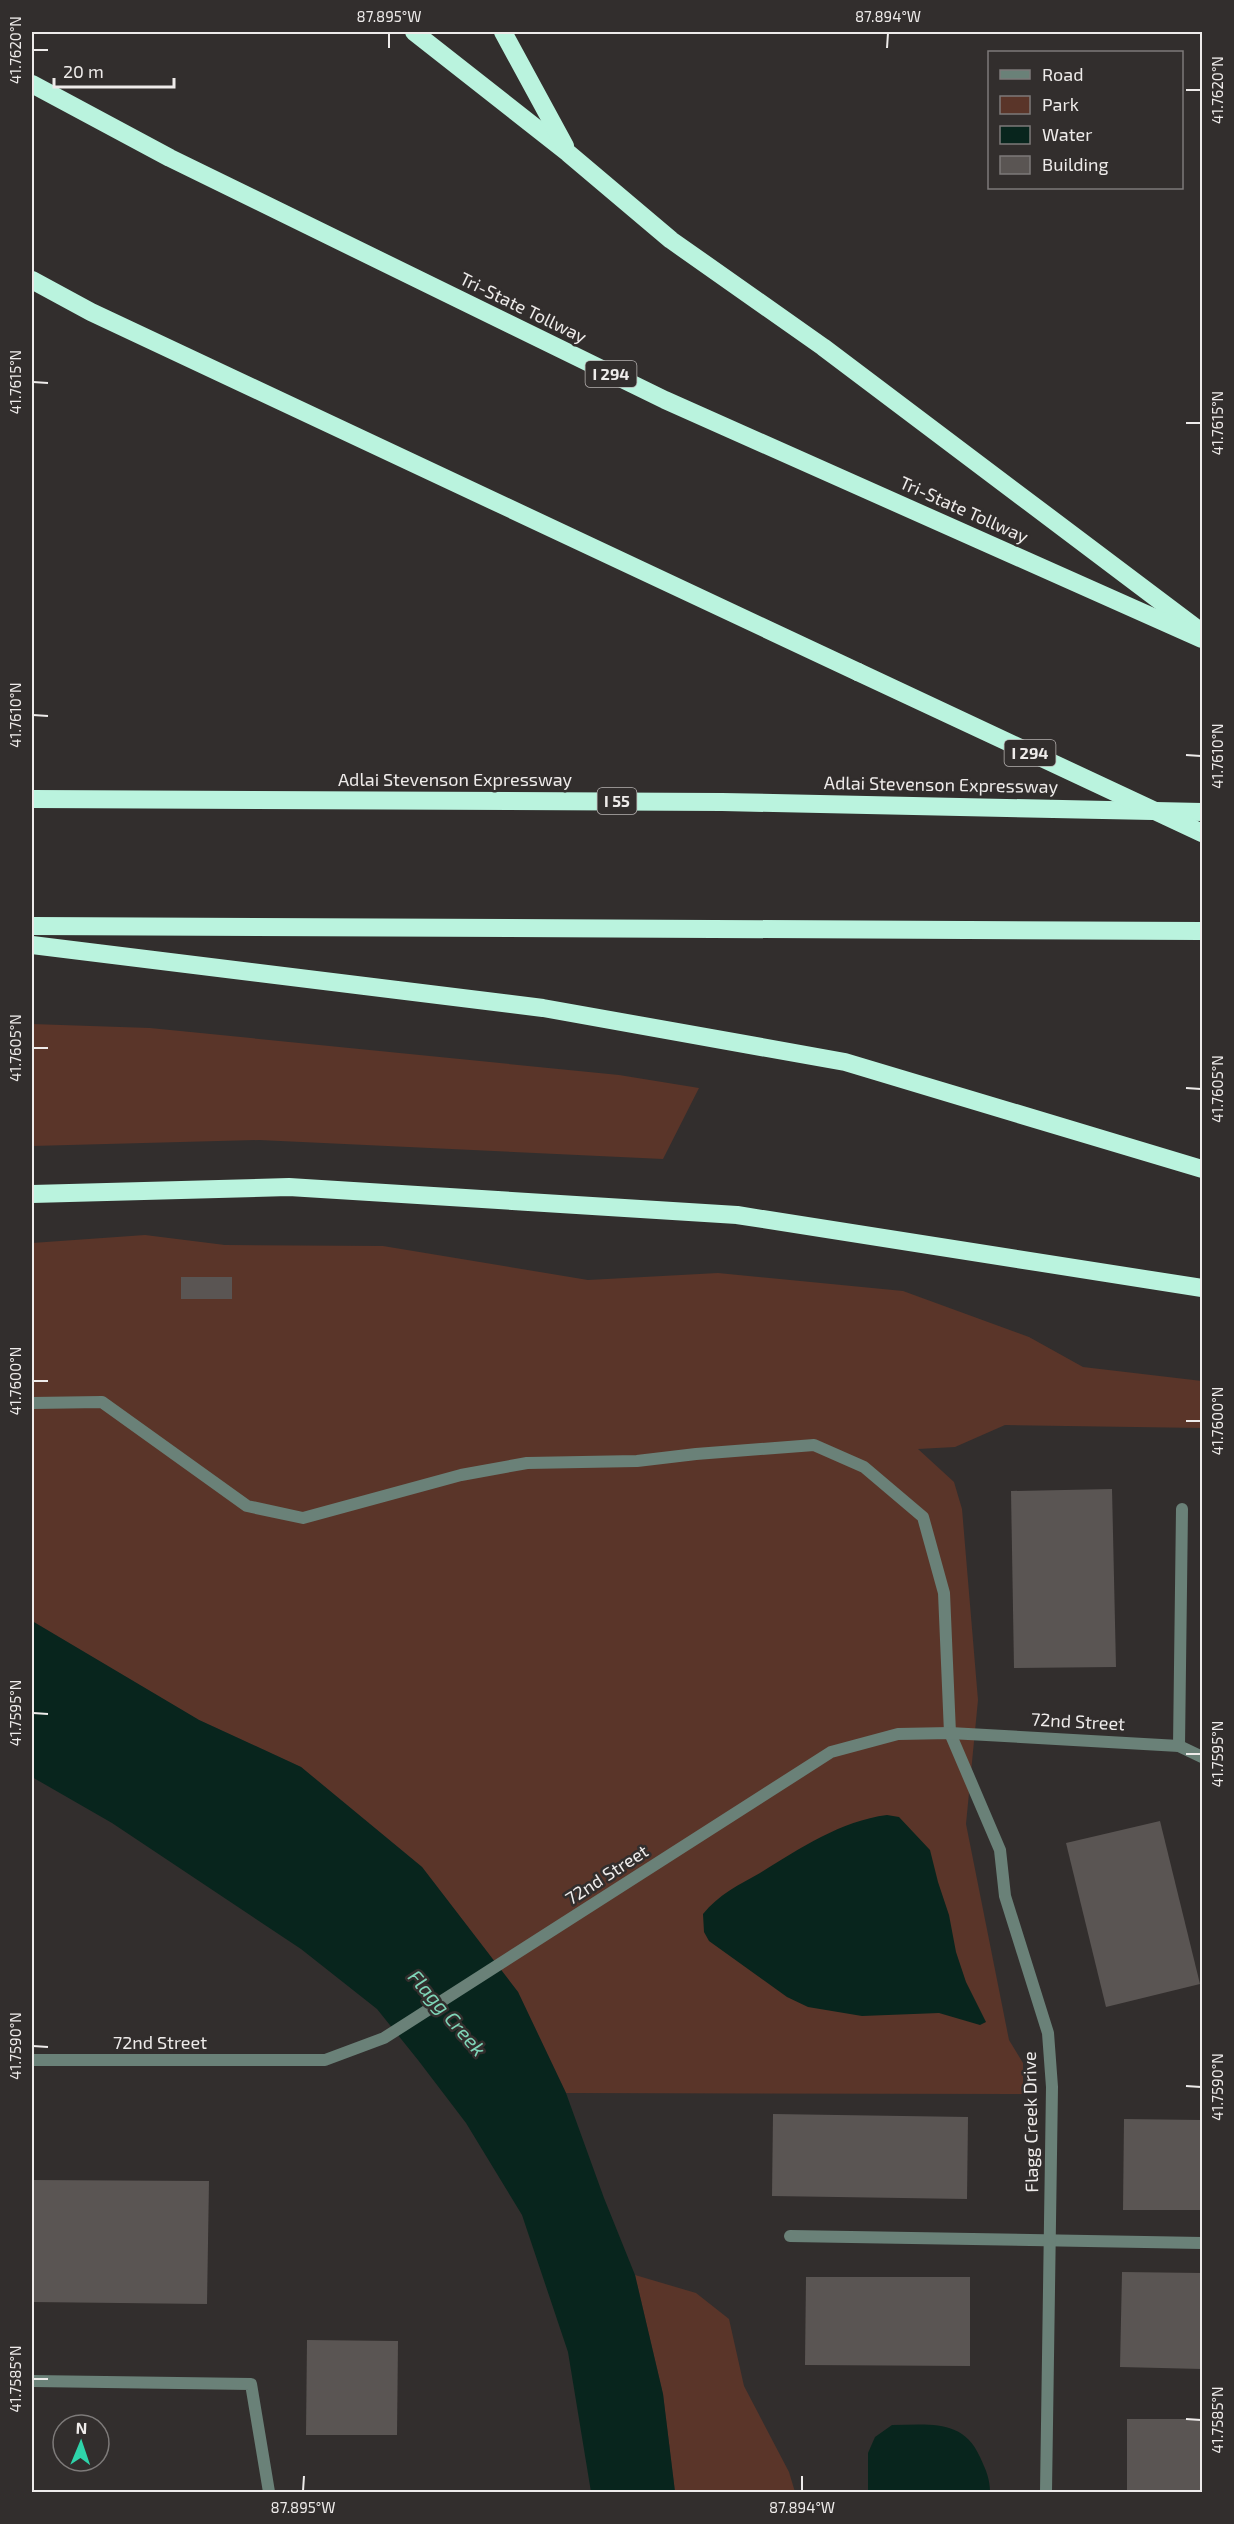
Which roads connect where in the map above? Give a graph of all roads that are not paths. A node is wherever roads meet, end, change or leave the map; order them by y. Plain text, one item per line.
1 (414, 32) edge
2 (503, 32) edge
3 (32, 84) edge
4 (568, 153) junction
5 (32, 280) edge
6 (1203, 633) edge
7 (1203, 639) edge
8 (32, 799) edge
9 (1203, 812) edge
10 (1203, 833) edge
11 (32, 926) edge
12 (1203, 930) edge
13 (32, 945) edge
14 (1203, 1169) edge
15 (32, 1194) edge
16 (1203, 1288) edge
17 (32, 1403) edge
18 (1182, 1509) dead end
19 (950, 1733) junction
20 (1179, 1746) junction
21 (1203, 1757) edge
22 (32, 2060) edge
23 (790, 2236) dead end
24 (1050, 2239) junction
25 (1203, 2243) edge
26 (32, 2381) edge
27 (269, 2493) edge
28 (1046, 2493) edge

1 - 4 highway
2 - 4 highway
3 - 7 highway, Tri-State Tollway / I 294
4 - 6 highway
5 - 10 highway, I 294, bridge
8 - 9 highway, Adlai Stevenson Expressway / I 55
11 - 12 highway
13 - 14 highway
15 - 16 highway
17 - 19 street
18 - 20 street
19 - 20 street, 72nd Street
19 - 22 street, 72nd Street
19 - 24 street, Flagg Creek Drive
20 - 21 street, 72nd Street
23 - 24 street
24 - 25 street
24 - 28 street, Flagg Creek Drive
26 - 27 street

